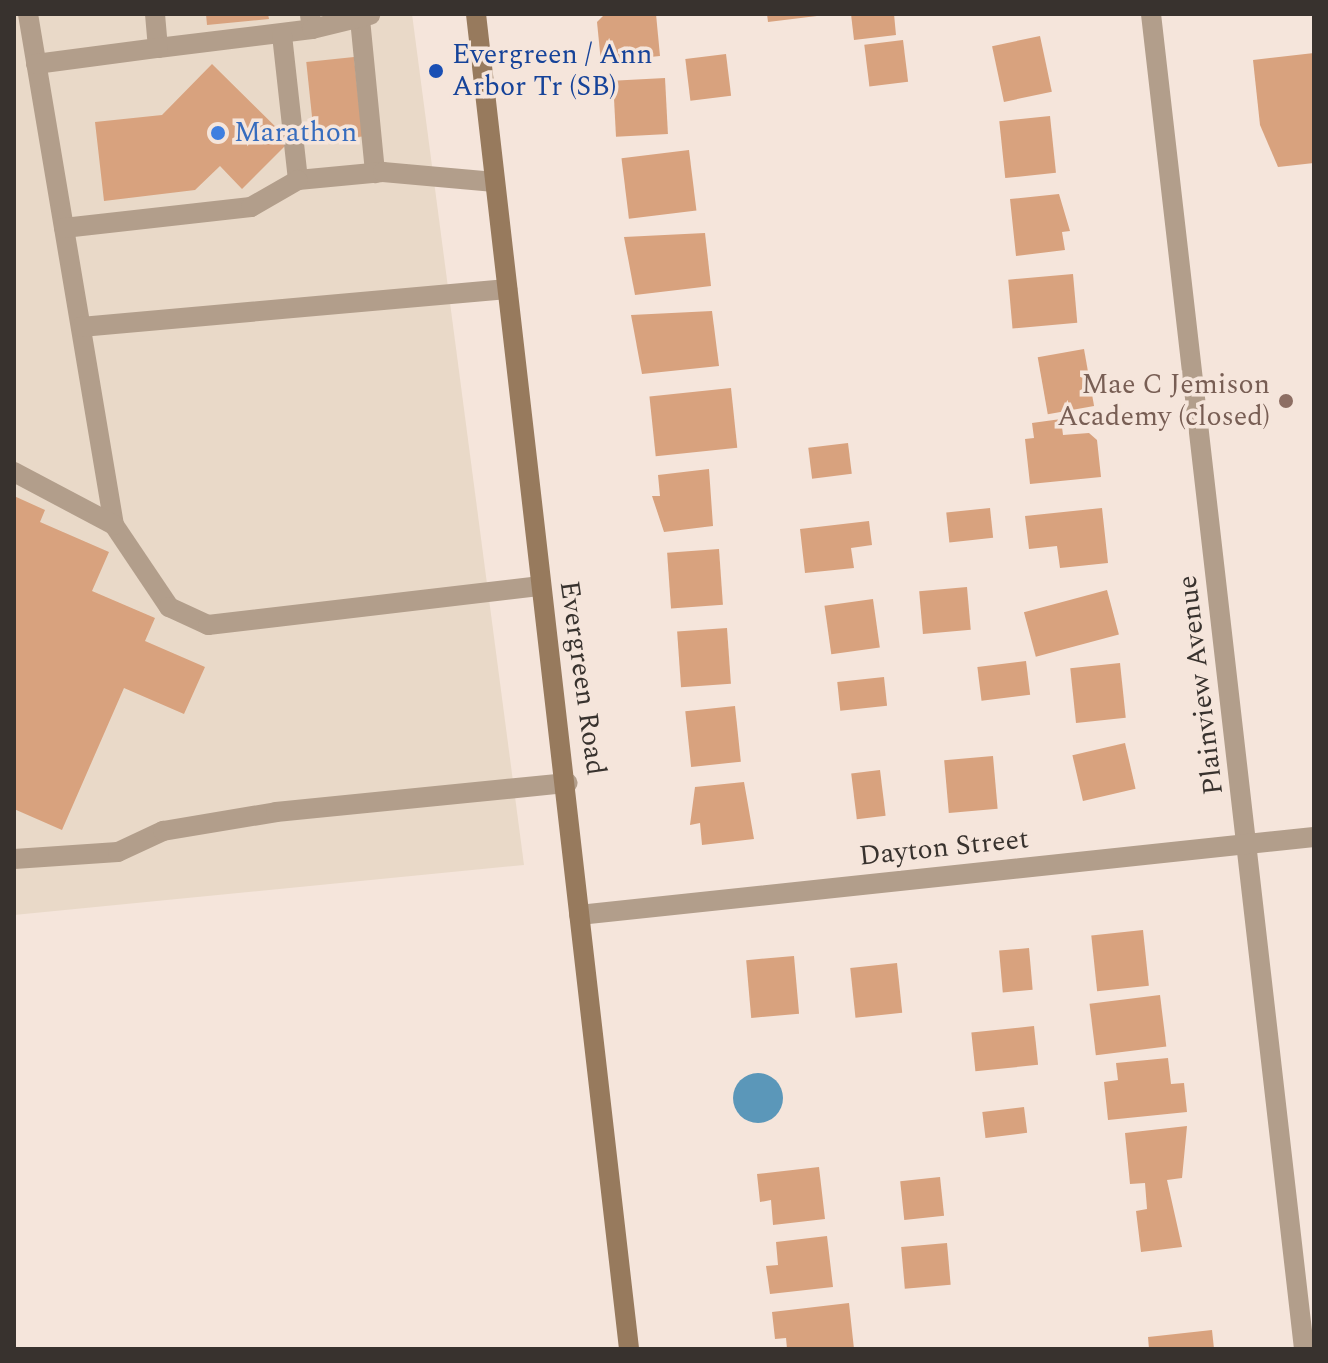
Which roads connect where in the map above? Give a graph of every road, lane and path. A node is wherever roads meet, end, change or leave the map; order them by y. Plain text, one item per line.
1 (28, 14) edge
2 (155, 14) edge
3 (476, 14) edge
4 (1151, 14) edge
5 (366, 16) edge
6 (311, 22) edge
7 (282, 35) junction
8 (158, 48) junction
9 (28, 53) edge
10 (375, 173) junction
11 (298, 180) junction
12 (495, 182) junction
13 (64, 228) junction
14 (507, 289) junction
15 (81, 327) junction
16 (14, 472) edge
17 (114, 525) junction
18 (541, 586) junction
19 (568, 783) junction
20 (1314, 837) edge
21 (1247, 844) junction
22 (14, 859) edge
23 (579, 915) junction
24 (629, 1349) edge
25 (1304, 1349) edge

1 - 9 street
2 - 8 street
3 - 12 street, Evergreen Road
4 - 21 street, Plainview Avenue
5 - 6 street
5 - 10 street
6 - 7 street
7 - 8 street
7 - 11 street
8 - 9 street
9 - 13 street
10 - 11 street
10 - 12 street
11 - 13 street
12 - 14 street, Evergreen Road
13 - 15 street
14 - 15 street
14 - 18 street, Evergreen Road
15 - 17 street
16 - 17 street
17 - 18 street
18 - 19 street, Evergreen Road
19 - 22 street
19 - 23 street, Evergreen Road
20 - 21 street, Dayton Street
21 - 23 street, Dayton Street
21 - 25 street, Plainview Avenue
23 - 24 street, Evergreen Road

